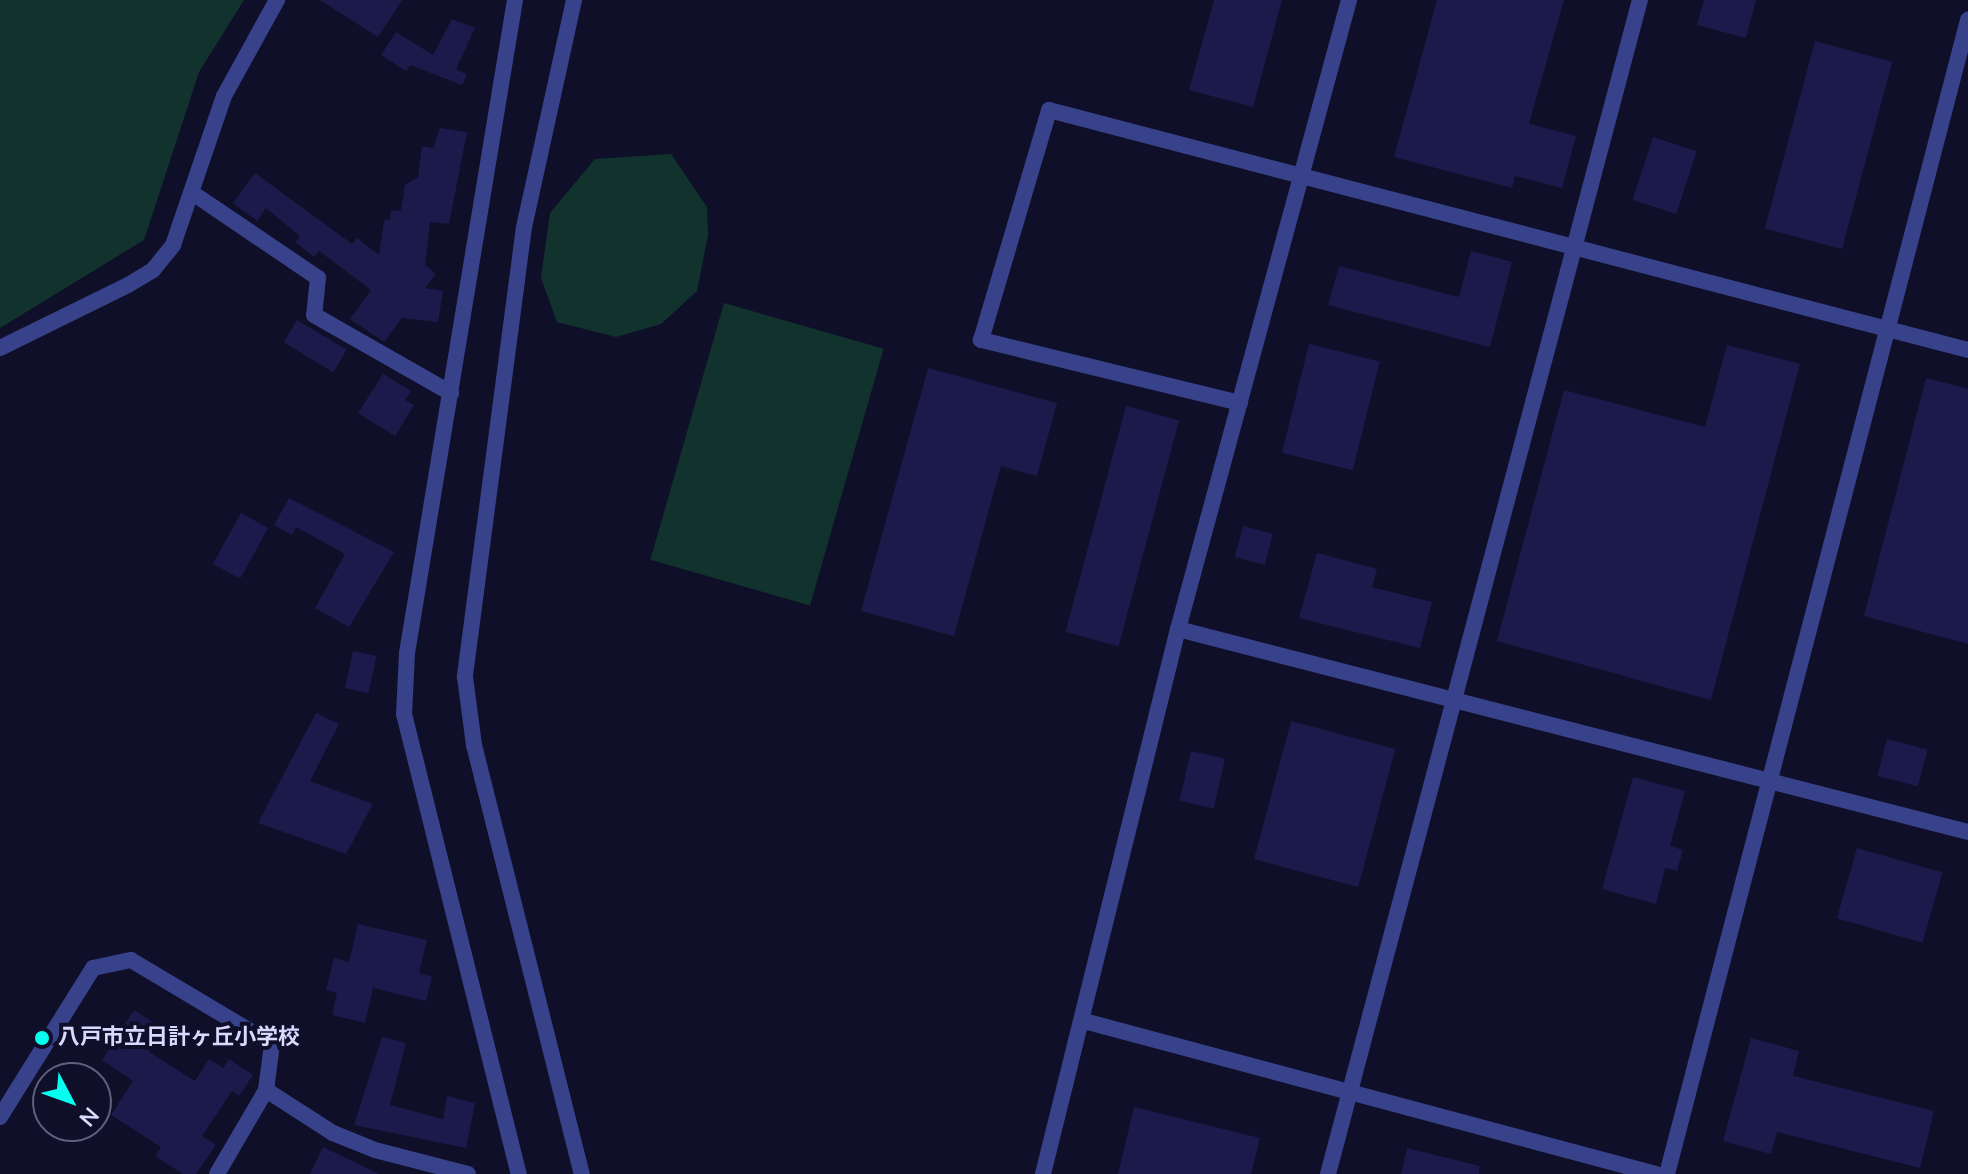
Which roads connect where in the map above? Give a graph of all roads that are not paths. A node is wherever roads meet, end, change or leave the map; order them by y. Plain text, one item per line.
1 (277, 0) edge
2 (515, 0) edge
3 (574, 0) edge
4 (1349, 0) edge
5 (1640, 0) edge
6 (1968, 20) edge
7 (1302, 176) junction
8 (194, 194) junction
9 (1574, 249) junction
10 (1887, 328) junction
11 (0, 348) edge
12 (1968, 350) edge
13 (451, 393) junction
14 (1240, 403) junction
15 (1178, 629) junction
16 (1455, 700) junction
17 (1769, 781) junction
18 (1968, 832) edge
19 (1084, 1021) junction
20 (266, 1090) junction
21 (1350, 1091) junction
22 (0, 1117) edge
23 (217, 1174) edge
24 (468, 1174) edge
25 (519, 1174) edge
26 (582, 1174) edge
27 (1043, 1174) edge
28 (1328, 1174) edge
29 (1656, 1174) edge
30 (1667, 1174) edge

1 - 8 street
2 - 13 street
3 - 26 street
4 - 7 street
5 - 9 street
6 - 10 street
7 - 9 street
7 - 14 street
7 - 14 street
8 - 11 street
8 - 13 street
9 - 10 street
9 - 16 street
10 - 12 street
10 - 17 street
13 - 25 street
14 - 15 street
15 - 16 street
15 - 19 street
16 - 17 street
16 - 21 street
17 - 18 street
17 - 30 street
19 - 21 street
19 - 27 street
20 - 22 street
20 - 23 street
20 - 24 street
21 - 28 street
21 - 29 street

